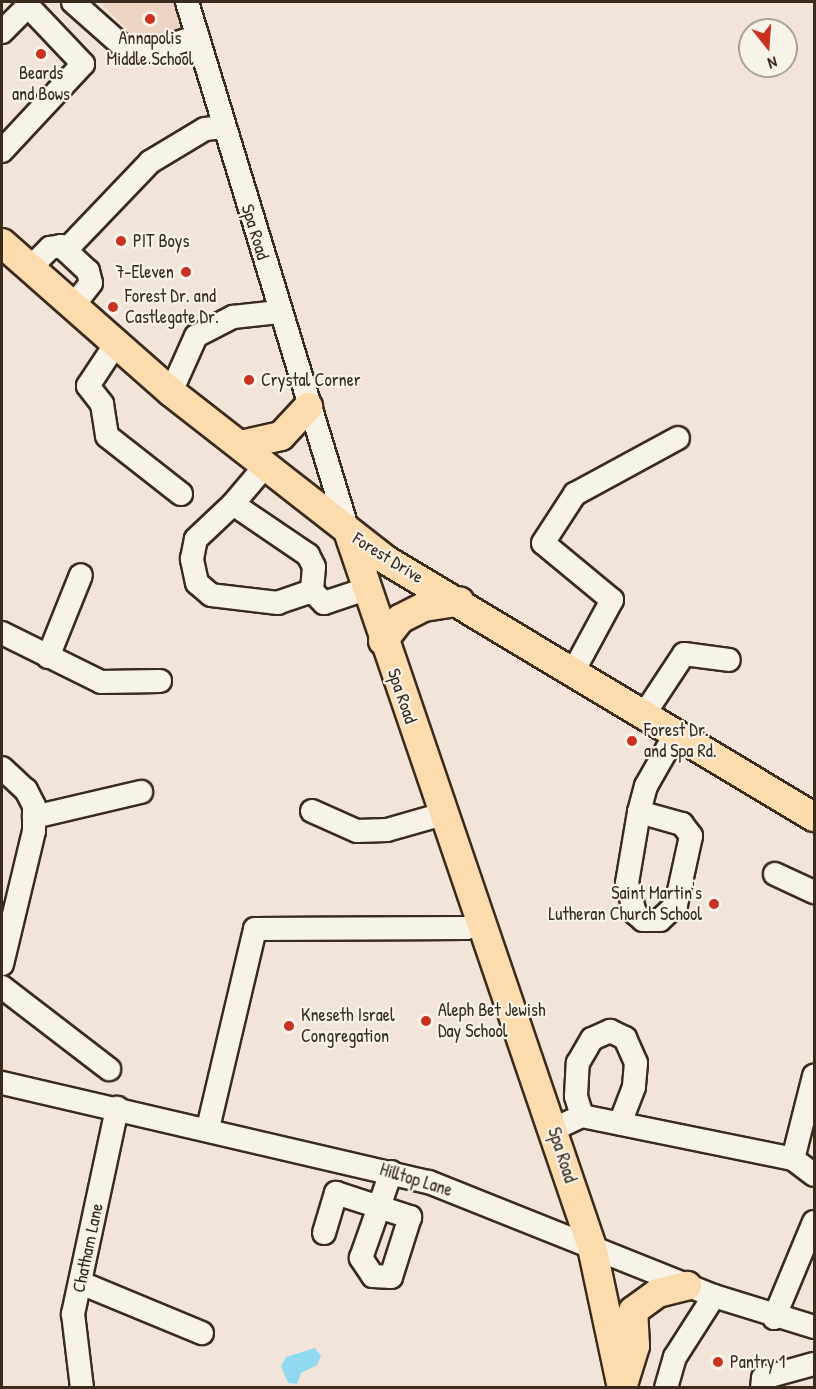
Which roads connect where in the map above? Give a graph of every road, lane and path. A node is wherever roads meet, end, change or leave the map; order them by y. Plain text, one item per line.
1 (73, 2) edge
2 (187, 2) edge
3 (2, 32) edge
4 (198, 36) junction
5 (111, 39) junction
6 (83, 64) junction
7 (224, 127) junction
8 (2, 151) edge
9 (2, 243) edge
10 (66, 250) junction
11 (28, 269) junction
12 (72, 308) junction
13 (279, 312) junction
14 (115, 345) junction
15 (171, 392) junction
16 (308, 407) junction
17 (678, 438) dead end
18 (240, 445) junction
19 (265, 466) junction
20 (181, 494) dead end
21 (233, 504) junction
22 (350, 534) junction
23 (81, 575) dead end
24 (366, 589) junction
25 (312, 591) junction
26 (460, 601) junction
27 (2, 633) edge
28 (383, 641) junction
29 (48, 657) junction
30 (729, 660) dead end
31 (573, 672) junction
32 (160, 681) dead end
33 (643, 716) junction
34 (675, 735) junction
35 (2, 768) edge
36 (141, 792) dead end
37 (312, 811) dead end
38 (639, 812) junction
39 (443, 814) junction
40 (34, 817) junction
41 (814, 817) edge
42 (776, 874) dead end
43 (814, 892) edge
44 (481, 924) junction
45 (2, 964) edge
46 (2, 987) edge
47 (109, 1069) dead end
48 (814, 1076) edge
49 (2, 1083) edge
50 (117, 1108) junction
51 (582, 1116) junction
52 (620, 1124) junction
53 (208, 1128) junction
54 (554, 1129) junction
55 (347, 1159) junction
56 (792, 1159) junction
57 (392, 1172) junction
58 (814, 1175) edge
59 (336, 1193) junction
60 (814, 1222) edge
61 (324, 1233) dead end
62 (592, 1247) junction
63 (81, 1283) junction
64 (687, 1286) junction
65 (714, 1296) junction
66 (774, 1318) junction
67 (814, 1327) edge
68 (202, 1333) dead end
69 (814, 1364) edge
70 (82, 1388) edge
71 (622, 1388) edge
72 (666, 1388) edge
73 (762, 1388) edge

1 - 5 street
2 - 4 street, Spa Road
3 - 6 street
4 - 5 street
4 - 7 street, Spa Road
5 - 6 street
6 - 8 street
7 - 10 street
7 - 13 street, Spa Road
9 - 11 main road, Forest Drive
10 - 11 street
10 - 12 street
11 - 12 main road, Forest Drive
12 - 14 main road, Forest Drive
13 - 15 street
13 - 16 street, Spa Road
14 - 15 main road, Forest Drive
14 - 20 street
15 - 18 main road, Forest Drive
16 - 18 main road
16 - 22 street, Spa Road
17 - 31 street
18 - 19 main road, Forest Drive
19 - 21 street
19 - 22 main road, Forest Drive
21 - 25 street
21 - 25 street
22 - 24 main road, Spa Road
22 - 26 main road, Forest Drive
23 - 29 street
24 - 25 street
24 - 28 main road, Spa Road
26 - 28 main road
26 - 31 main road, Forest Drive
27 - 29 street
28 - 39 main road, Spa Road
29 - 32 street
30 - 33 street
31 - 33 main road, Forest Drive
33 - 34 main road, Forest Drive
34 - 38 street
34 - 41 main road, Forest Drive
35 - 40 street
36 - 40 street
37 - 39 street
38 - 38 street
39 - 44 main road, Spa Road
40 - 45 street
42 - 43 street
44 - 53 street
44 - 54 main road, Spa Road
46 - 47 street
48 - 56 street
49 - 50 street, Hilltop Lane
50 - 53 street, Hilltop Lane
50 - 63 street, Chatham Lane
51 - 52 street
51 - 52 street
51 - 54 street
52 - 56 street
53 - 55 street, Hilltop Lane
54 - 62 main road, Spa Road
55 - 57 street, Hilltop Lane
55 - 59 street
56 - 58 street
57 - 59 street
57 - 62 street, Hilltop Lane
59 - 61 street
60 - 66 street
62 - 64 street, Hilltop Lane
62 - 71 main road, Spa Road
63 - 68 street
63 - 70 street, Chatham Lane
64 - 65 street, Hilltop Lane
64 - 71 main road
65 - 66 street, Hilltop Lane
65 - 72 street
66 - 67 street, Hilltop Lane
69 - 73 street

